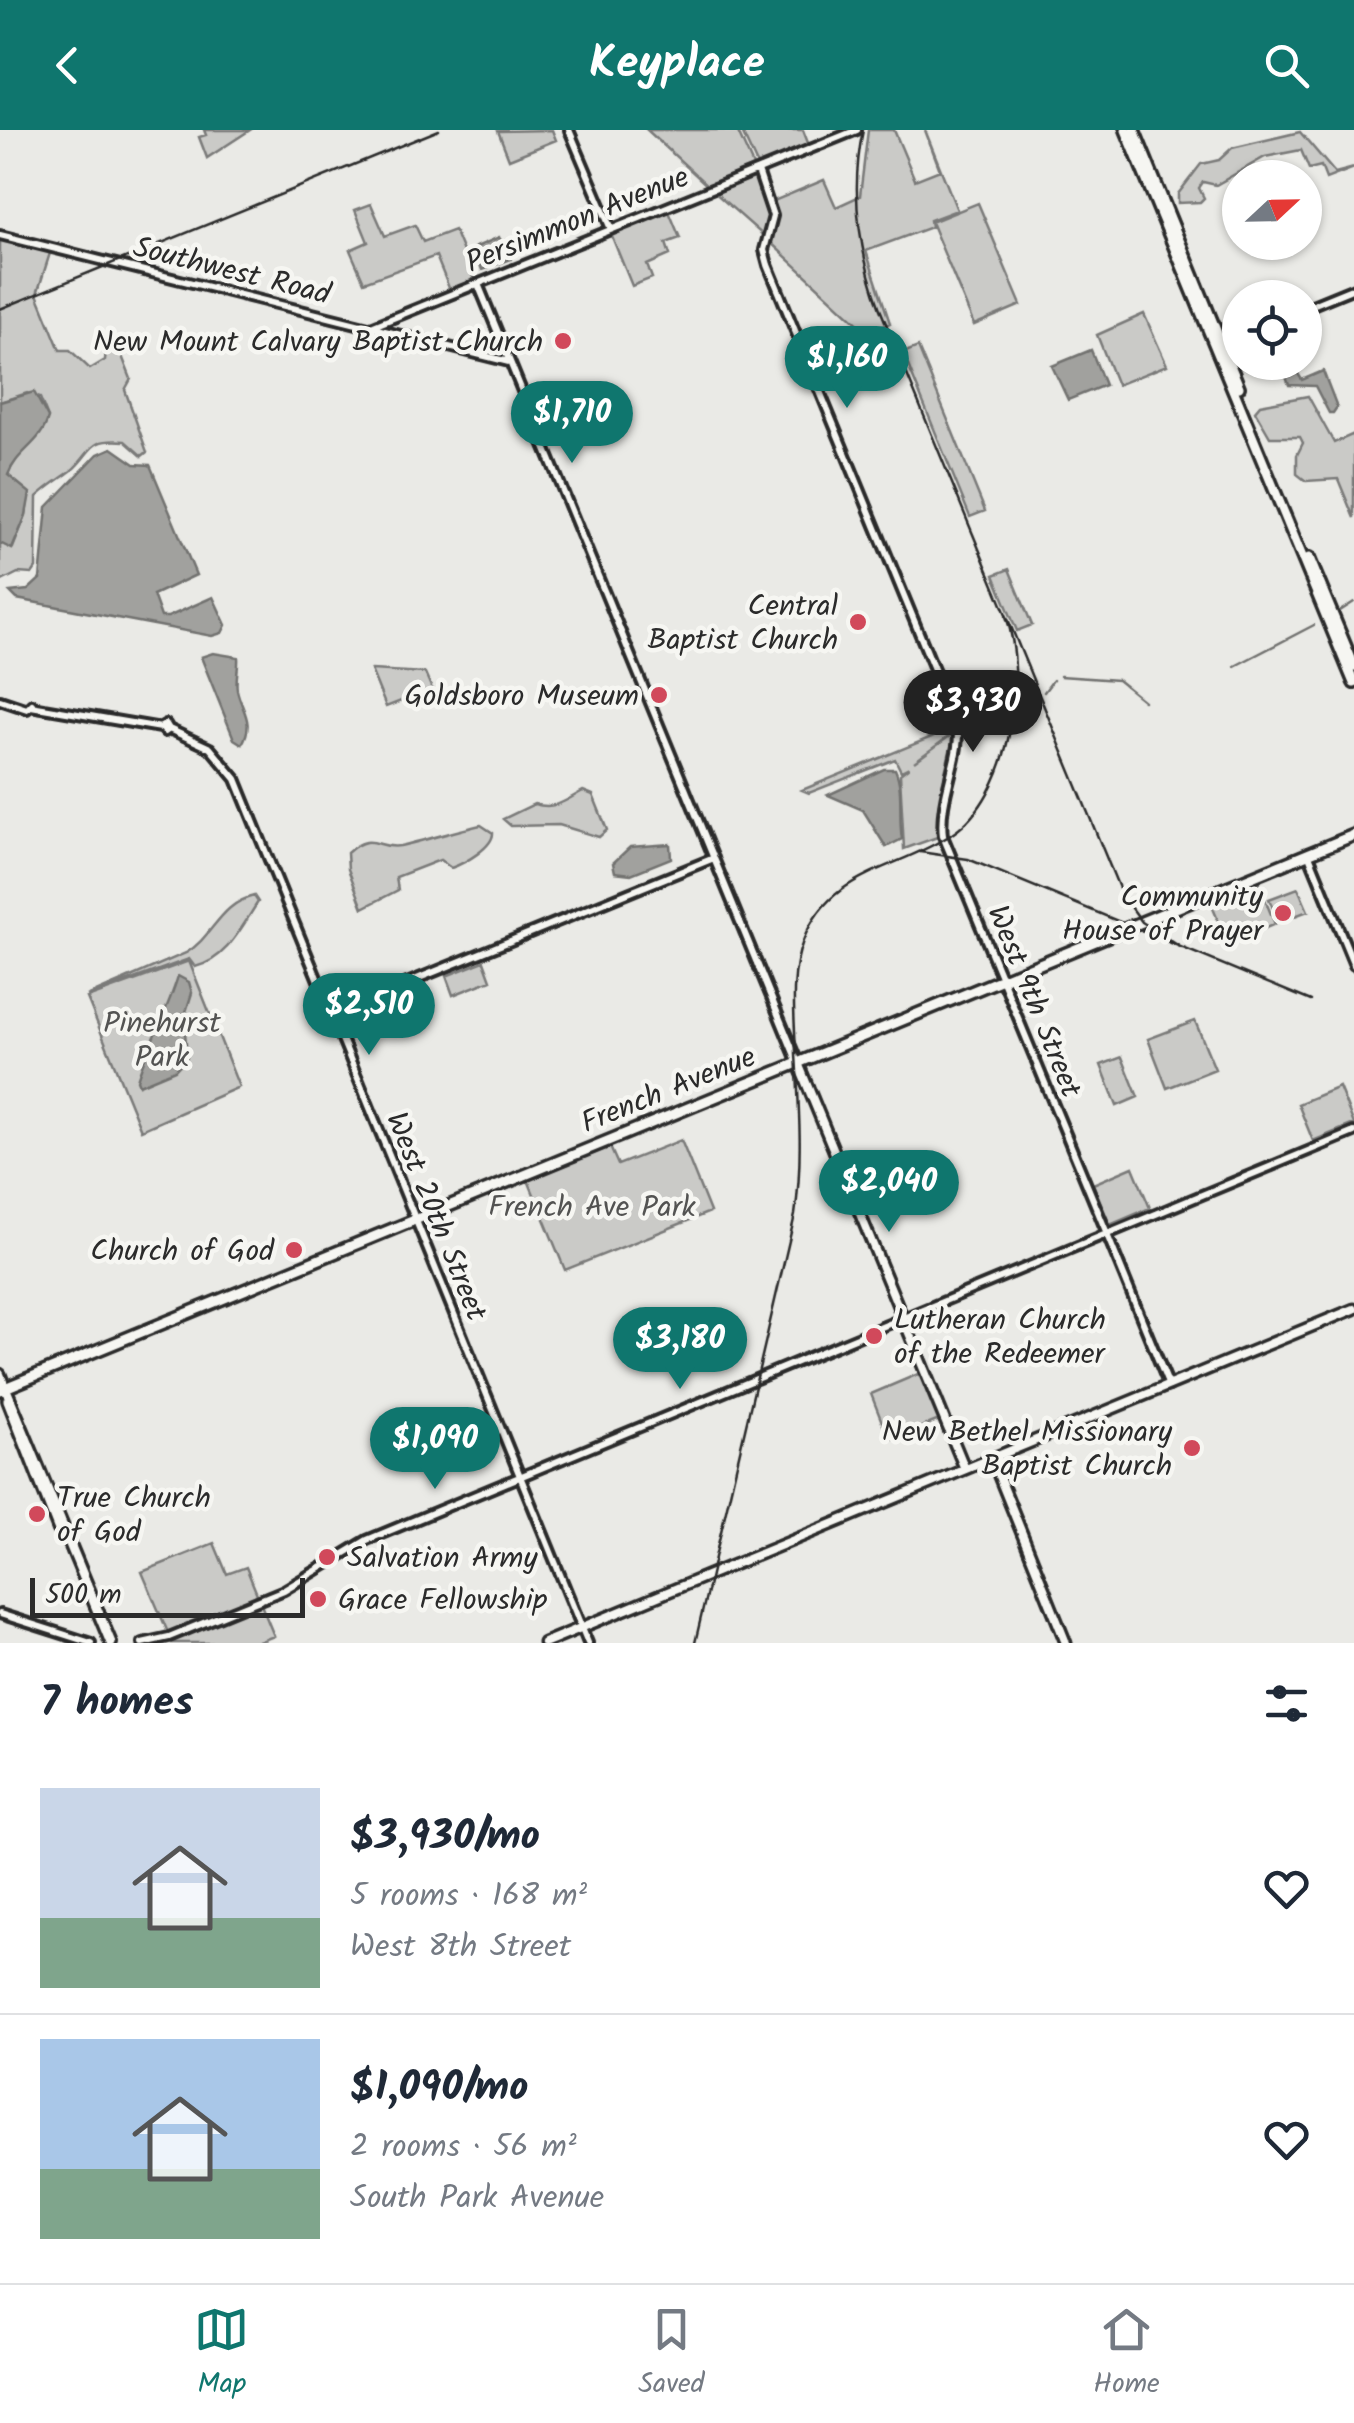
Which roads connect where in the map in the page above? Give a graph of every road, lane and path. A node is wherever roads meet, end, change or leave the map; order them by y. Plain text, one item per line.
1 (570, 130) edge
2 (857, 130) edge
3 (1130, 133) edge
4 (758, 171) junction
5 (611, 230) junction
6 (0, 236) edge
7 (1178, 242) junction
8 (478, 284) junction
9 (1354, 288) edge
10 (1322, 301) edge
11 (370, 328) junction
12 (1222, 344) edge
13 (1219, 345) junction
14 (510, 362) junction
15 (1260, 456) junction
16 (1272, 470) junction
17 (1314, 578) junction
18 (1354, 666) edge
19 (1354, 683) edge
20 (0, 700) edge
21 (1354, 834) edge
22 (1308, 854) junction
23 (714, 858) junction
24 (1354, 965) edge
25 (1002, 979) junction
26 (332, 1014) junction
27 (798, 1063) junction
28 (1354, 1132) edge
29 (414, 1218) junction
30 (1107, 1234) junction
31 (1354, 1309) edge
32 (904, 1319) junction
33 (0, 1374) edge
34 (1170, 1386) junction
35 (3, 1389) edge
36 (992, 1458) junction
37 (965, 1469) junction
38 (520, 1478) junction
39 (64, 1542) junction
40 (80, 1565) junction
41 (0, 1614) edge
42 (581, 1628) junction
43 (92, 1643) edge
44 (109, 1643) edge
45 (142, 1643) edge
46 (544, 1643) edge
47 (588, 1643) edge
48 (1066, 1643) edge

1 - 5 street
2 - 4 street, Persimmon Avenue
3 - 7 main road
3 - 7 main road
4 - 5 street, Persimmon Avenue
4 - 25 street, West 9th Street
5 - 8 street, Persimmon Avenue
6 - 11 street, Southwest Road
7 - 13 main road
7 - 13 main road
8 - 11 street, Persimmon Avenue
8 - 14 street
9 - 10 street
11 - 14 street, Southwest Road
12 - 13 street
13 - 15 main road
13 - 16 main road
14 - 23 street
15 - 16 main road
15 - 17 main road
16 - 17 main road
17 - 18 main road
17 - 19 main road
20 - 26 street, West 20th Street
21 - 22 main road, French Avenue
22 - 24 street
22 - 25 main road, French Avenue
23 - 26 street
23 - 27 street
25 - 27 main road, French Avenue
25 - 30 street, West 9th Street
26 - 29 street, West 20th Street
27 - 29 main road, French Avenue
27 - 32 main road
28 - 30 street
29 - 35 main road, French Avenue
29 - 38 street, West 20th Street
30 - 32 street
30 - 34 street, West 9th Street
31 - 34 main road
32 - 37 main road
32 - 38 street
33 - 35 main road
34 - 36 main road
35 - 39 main road
35 - 40 main road
36 - 37 main road
36 - 48 main road
37 - 42 main road
38 - 42 street, West 20th Street
38 - 45 street
39 - 40 main road
39 - 44 main road
40 - 44 main road
41 - 43 street
42 - 46 main road
42 - 47 street, West 20th Street

